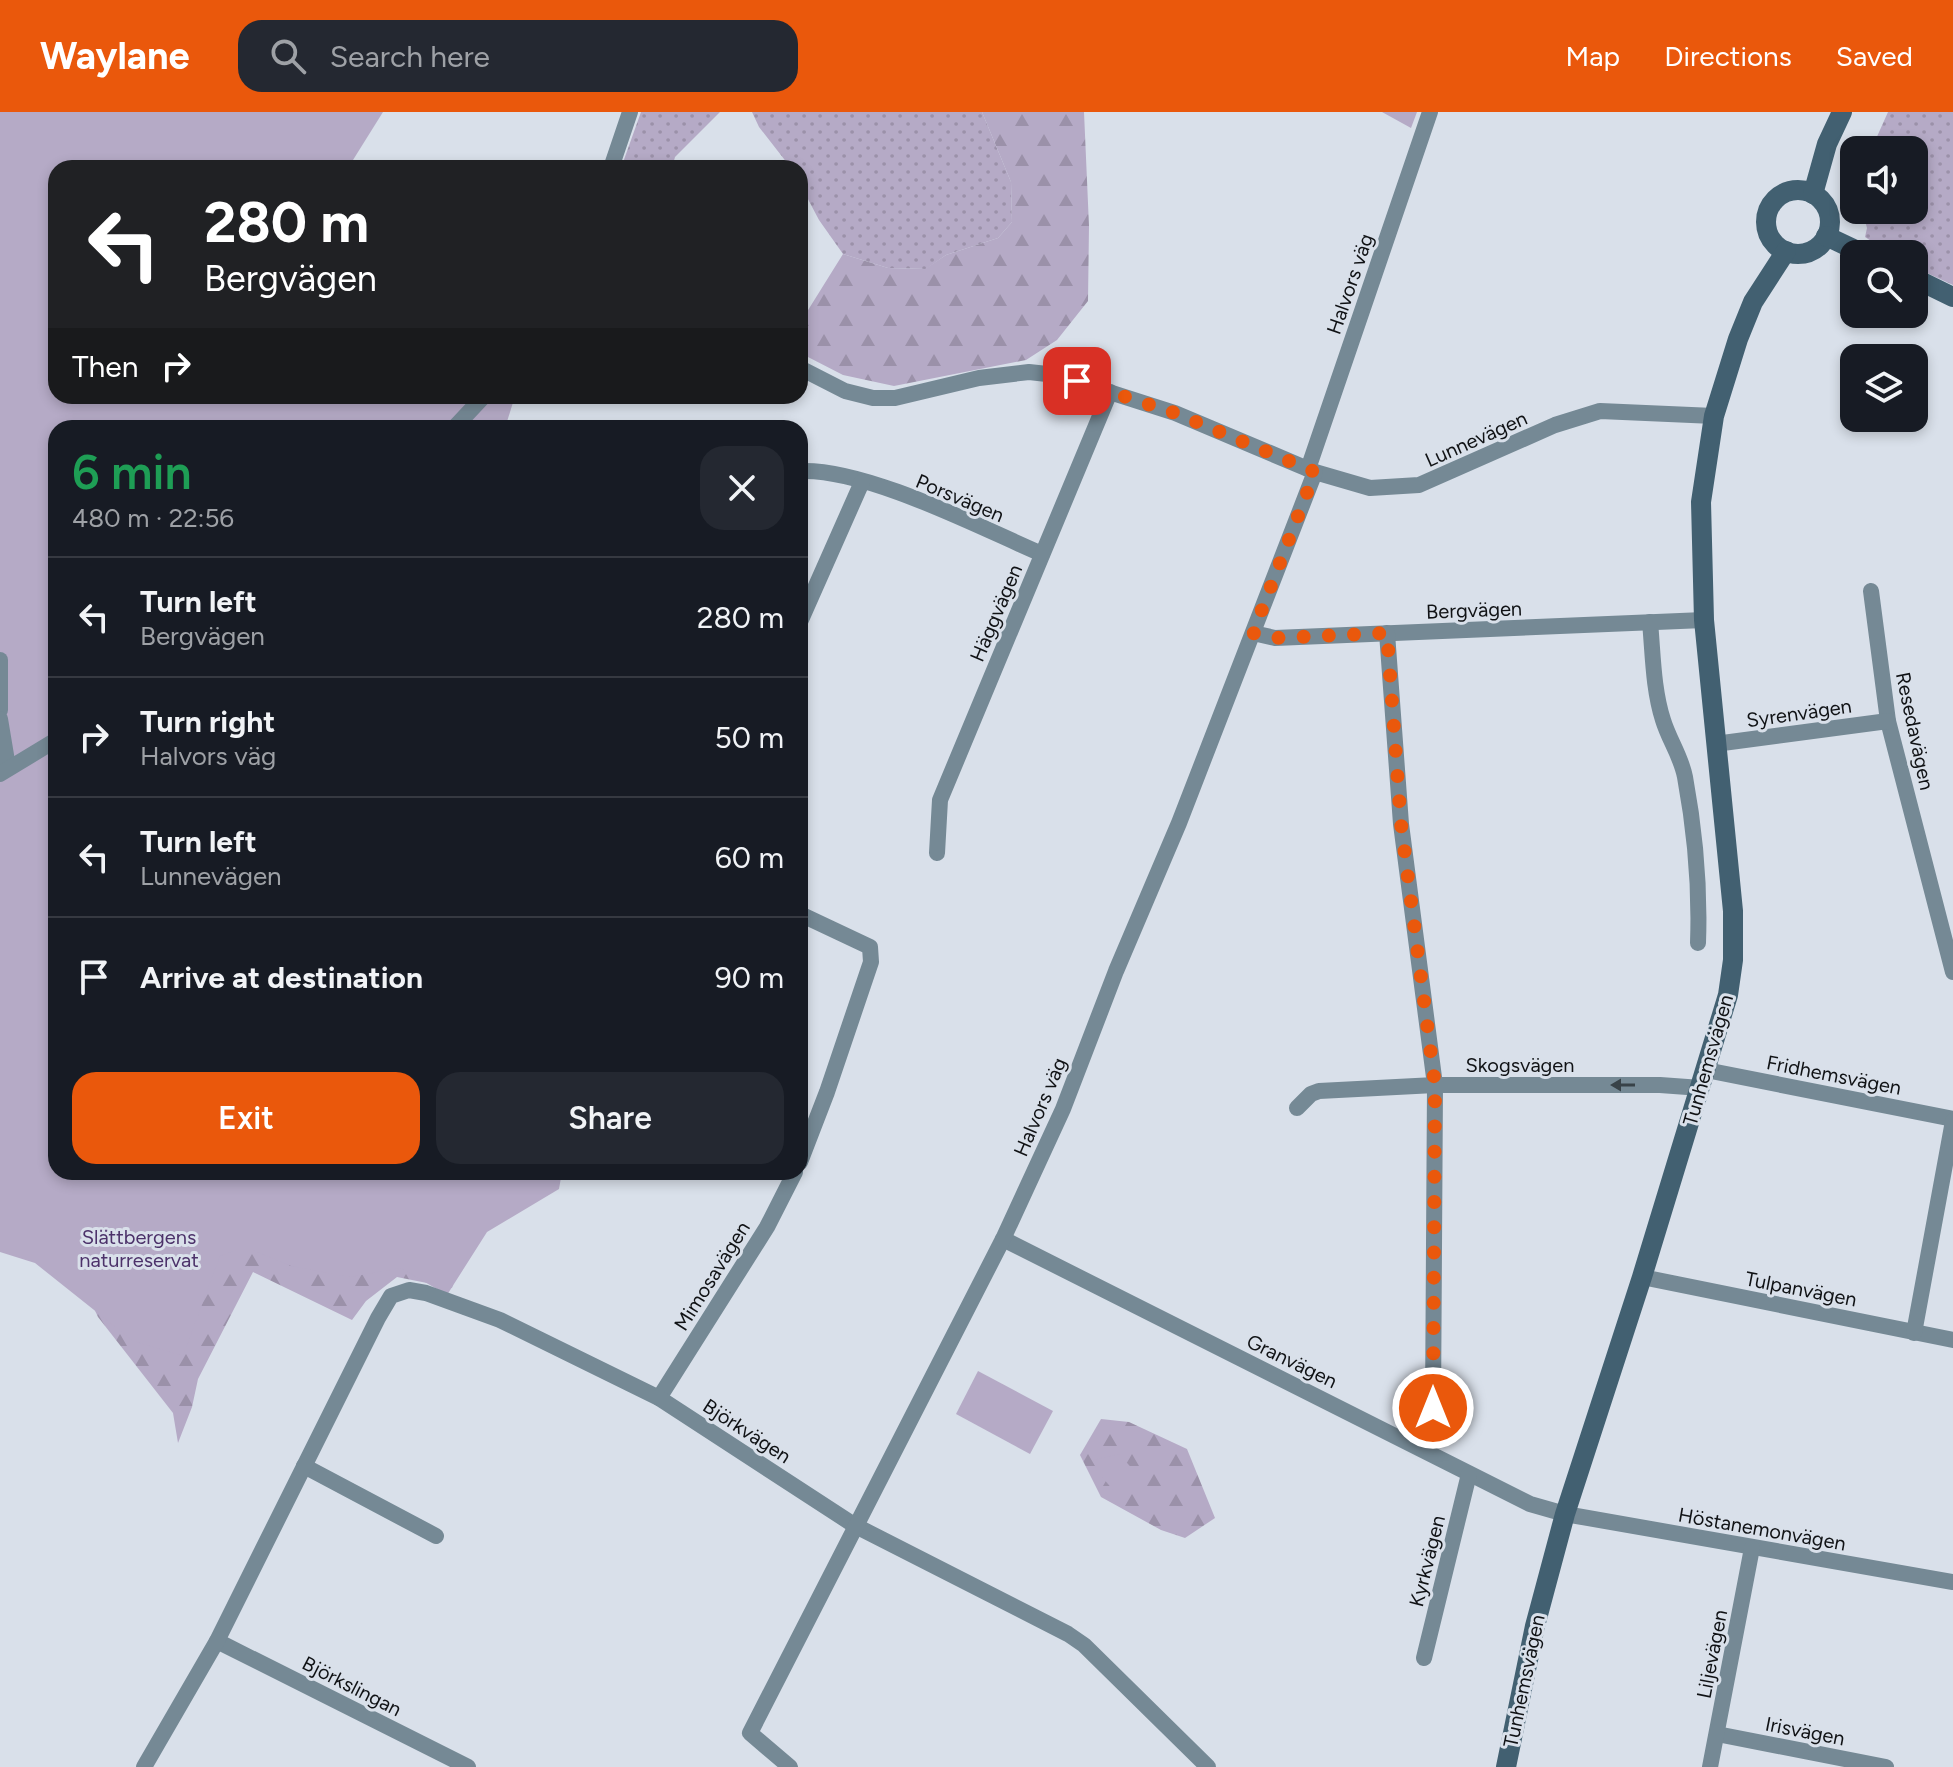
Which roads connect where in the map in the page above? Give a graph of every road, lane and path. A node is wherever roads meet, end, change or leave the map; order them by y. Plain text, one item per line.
1 (630, 112) edge
2 (1430, 112) edge
3 (1842, 112) edge
4 (614, 160) edge
5 (1813, 194) junction
6 (1826, 236) junction
7 (1840, 243) edge
8 (1786, 251) junction
9 (1928, 285) edge
10 (1953, 297) edge
11 (808, 372) edge
12 (1110, 392) junction
13 (476, 404) edge
14 (1714, 416) junction
15 (462, 420) edge
16 (1311, 471) junction
17 (808, 472) edge
18 (862, 482) junction
19 (1042, 554) junction
20 (1871, 591) dead end
21 (808, 604) edge
22 (1704, 620) junction
23 (1650, 622) junction
24 (1253, 633) junction
25 (1387, 633) junction
26 (0, 660) edge
27 (0, 710) edge
28 (0, 719) edge
29 (1888, 721) junction
30 (1715, 744) junction
31 (48, 745) edge
32 (4, 770) edge
33 (937, 853) dead end
34 (808, 918) edge
35 (1698, 943) dead end
36 (1953, 972) edge
37 (1704, 1079) junction
38 (1435, 1085) junction
39 (1297, 1108) dead end
40 (1953, 1120) edge
41 (808, 1141) edge
42 (791, 1180) edge
43 (1003, 1239) junction
44 (1642, 1277) junction
45 (1914, 1333) junction
46 (1953, 1340) edge
47 (659, 1398) junction
48 (1414, 1444) junction
49 (304, 1466) junction
50 (1469, 1474) junction
51 (1565, 1514) junction
52 (854, 1525) junction
53 (436, 1536) dead end
54 (1752, 1548) junction
55 (1953, 1582) edge
56 (217, 1641) junction
57 (1424, 1658) dead end
58 (1717, 1734) junction
59 (144, 1767) edge
60 (468, 1767) edge
61 (790, 1767) edge
62 (1208, 1767) edge
63 (1506, 1767) edge
64 (1710, 1767) edge
65 (1886, 1767) edge

1 - 4 street
2 - 16 street, Halvors väg
3 - 5 street
5 - 6 street
5 - 8 street
6 - 7 street
6 - 8 street
8 - 14 street, Tunhemsvägen
9 - 10 street
11 - 12 street, Lunnevägen
12 - 16 street, Lunnevägen
12 - 19 street, Häggvägen
13 - 15 street
14 - 16 street, Lunnevägen
14 - 22 street, Tunhemsvägen
16 - 24 street, Halvors väg
17 - 18 street, Porsvägen
18 - 19 street, Porsvägen
18 - 21 street
19 - 33 street, Häggvägen
20 - 29 street, Resedavägen
22 - 23 street, Bergvägen
22 - 30 street, Tunhemsvägen
23 - 25 street, Bergvägen
23 - 35 street
24 - 25 street, Bergvägen
24 - 43 street, Halvors väg
25 - 38 street
26 - 27 street
28 - 32 street
29 - 30 street, Syrenvägen
29 - 36 street, Resedavägen
30 - 37 street, Tunhemsvägen
31 - 32 street
34 - 41 street
37 -> 38 street, Skogsvägen
37 - 40 street, Fridhemsvägen
37 - 44 street, Tunhemsvägen
38 - 39 street, Skogsvägen
38 - 48 street
40 - 45 street
42 - 47 street, Mimosavägen
43 - 48 street, Granvägen
43 - 52 street, Halvors väg
44 - 45 street, Tulpanvägen
44 - 51 street, Tunhemsvägen
45 - 46 street, Tulpanvägen
47 - 49 street, Björkvägen
47 - 52 street, Björkvägen
48 - 50 street, Granvägen
49 - 53 street
49 - 56 street, Björkvägen
50 - 51 street, Granvägen
50 - 57 street, Kyrkvägen
51 - 54 street, Höstanemonvägen
51 - 63 street, Tunhemsvägen
52 - 61 street, Halvors väg
52 - 62 street, Björkvägen
54 - 55 street, Höstanemonvägen
54 - 58 street, Liljevägen
56 - 59 street, Björkvägen
56 - 60 street, Björkslingan
58 - 64 street, Liljevägen
58 - 65 street, Irisvägen

